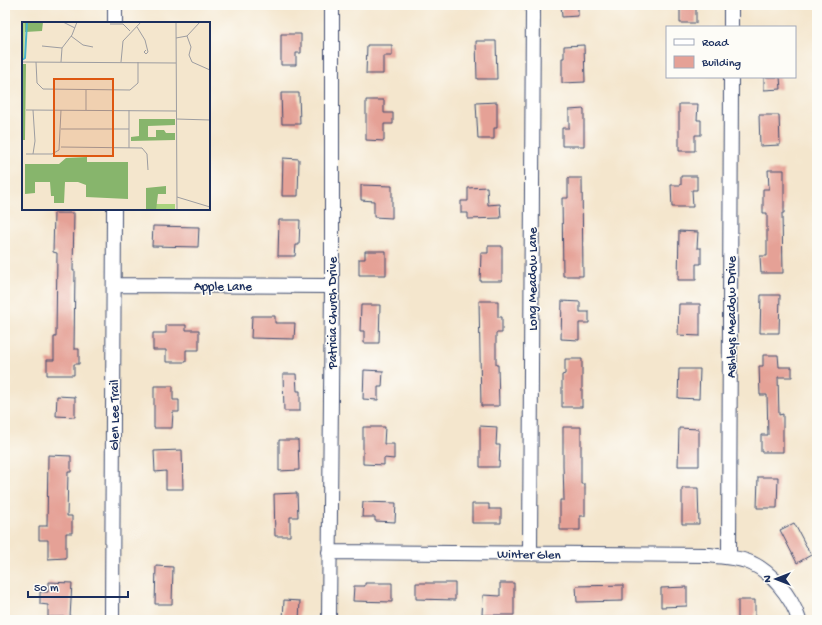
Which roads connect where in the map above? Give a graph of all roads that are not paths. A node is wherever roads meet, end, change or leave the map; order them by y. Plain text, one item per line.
1 (115, 5) edge
2 (332, 5) edge
3 (533, 5) edge
4 (731, 5) edge
5 (115, 22) edge
6 (731, 26) edge
7 (731, 78) edge
8 (114, 210) edge
9 (114, 285) junction
10 (332, 286) junction
11 (329, 552) junction
12 (530, 554) junction
13 (729, 558) junction
14 (112, 620) edge
15 (329, 620) edge
16 (799, 620) edge

1 - 5 street
2 - 10 street, Patricia Church Drive
3 - 12 street, Long Meadow Lane
4 - 6 street
7 - 13 street, Ashleys Meadow Drive
8 - 9 street, Glen Lee Trail
9 - 10 street, Apple Lane
9 - 14 street, Glen Lee Trail
10 - 11 street, Patricia Church Drive
11 - 12 street, Winter Glen
11 - 15 street, Patricia Church Drive
12 - 13 street, Winter Glen
13 - 16 street, Winter Glen

